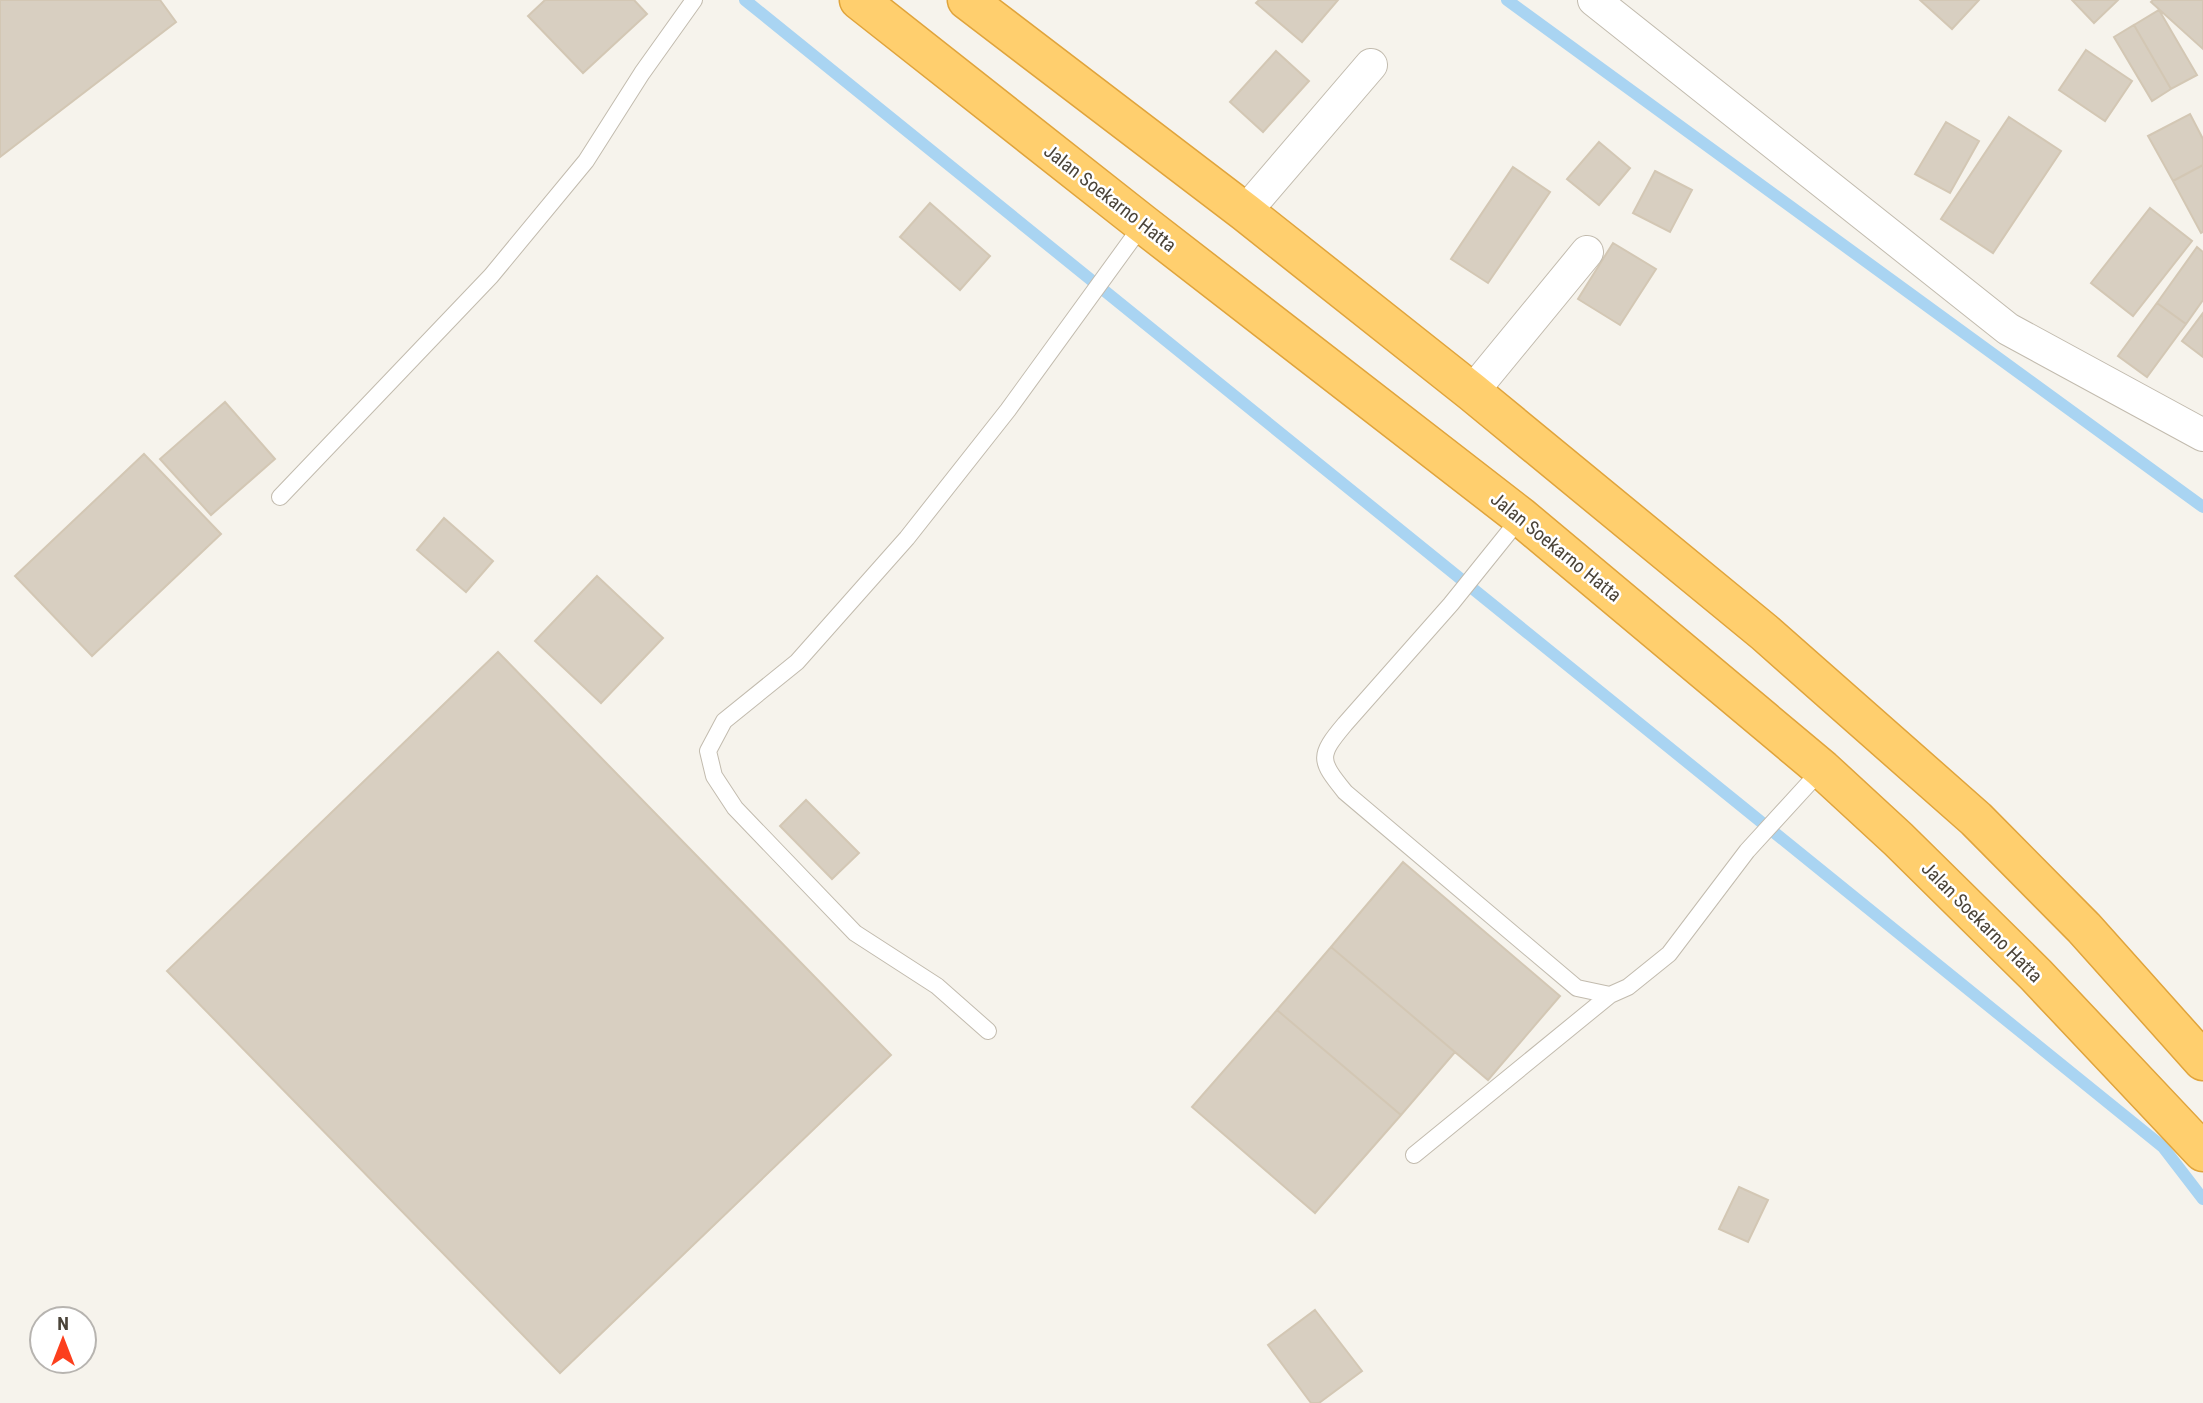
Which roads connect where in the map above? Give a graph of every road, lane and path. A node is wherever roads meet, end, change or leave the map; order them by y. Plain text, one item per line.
1 (694, 0) edge
2 (859, 0) edge
3 (967, 0) edge
4 (1594, 0) edge
5 (1371, 65) dead end
6 (1245, 212) junction
7 (1143, 224) junction
8 (1587, 252) dead end
9 (1472, 392) junction
10 (2203, 435) edge
11 (280, 498) dead end
12 (1521, 517) junction
13 (1822, 769) junction
14 (1610, 995) junction
15 (988, 1031) dead end
16 (2203, 1061) edge
17 (2203, 1152) edge
18 (1414, 1155) dead end

1 - 11 lane
2 - 7 highway, Jalan Soekarno Hatta
3 - 6 highway
4 - 10 street
5 - 6 street
6 - 9 highway
7 - 12 highway, Jalan Soekarno Hatta
7 - 15 lane
8 - 9 street
9 - 16 highway
12 - 13 highway, Jalan Soekarno Hatta
12 - 14 lane
13 - 14 lane
13 - 17 highway, Jalan Soekarno Hatta
14 - 18 lane

